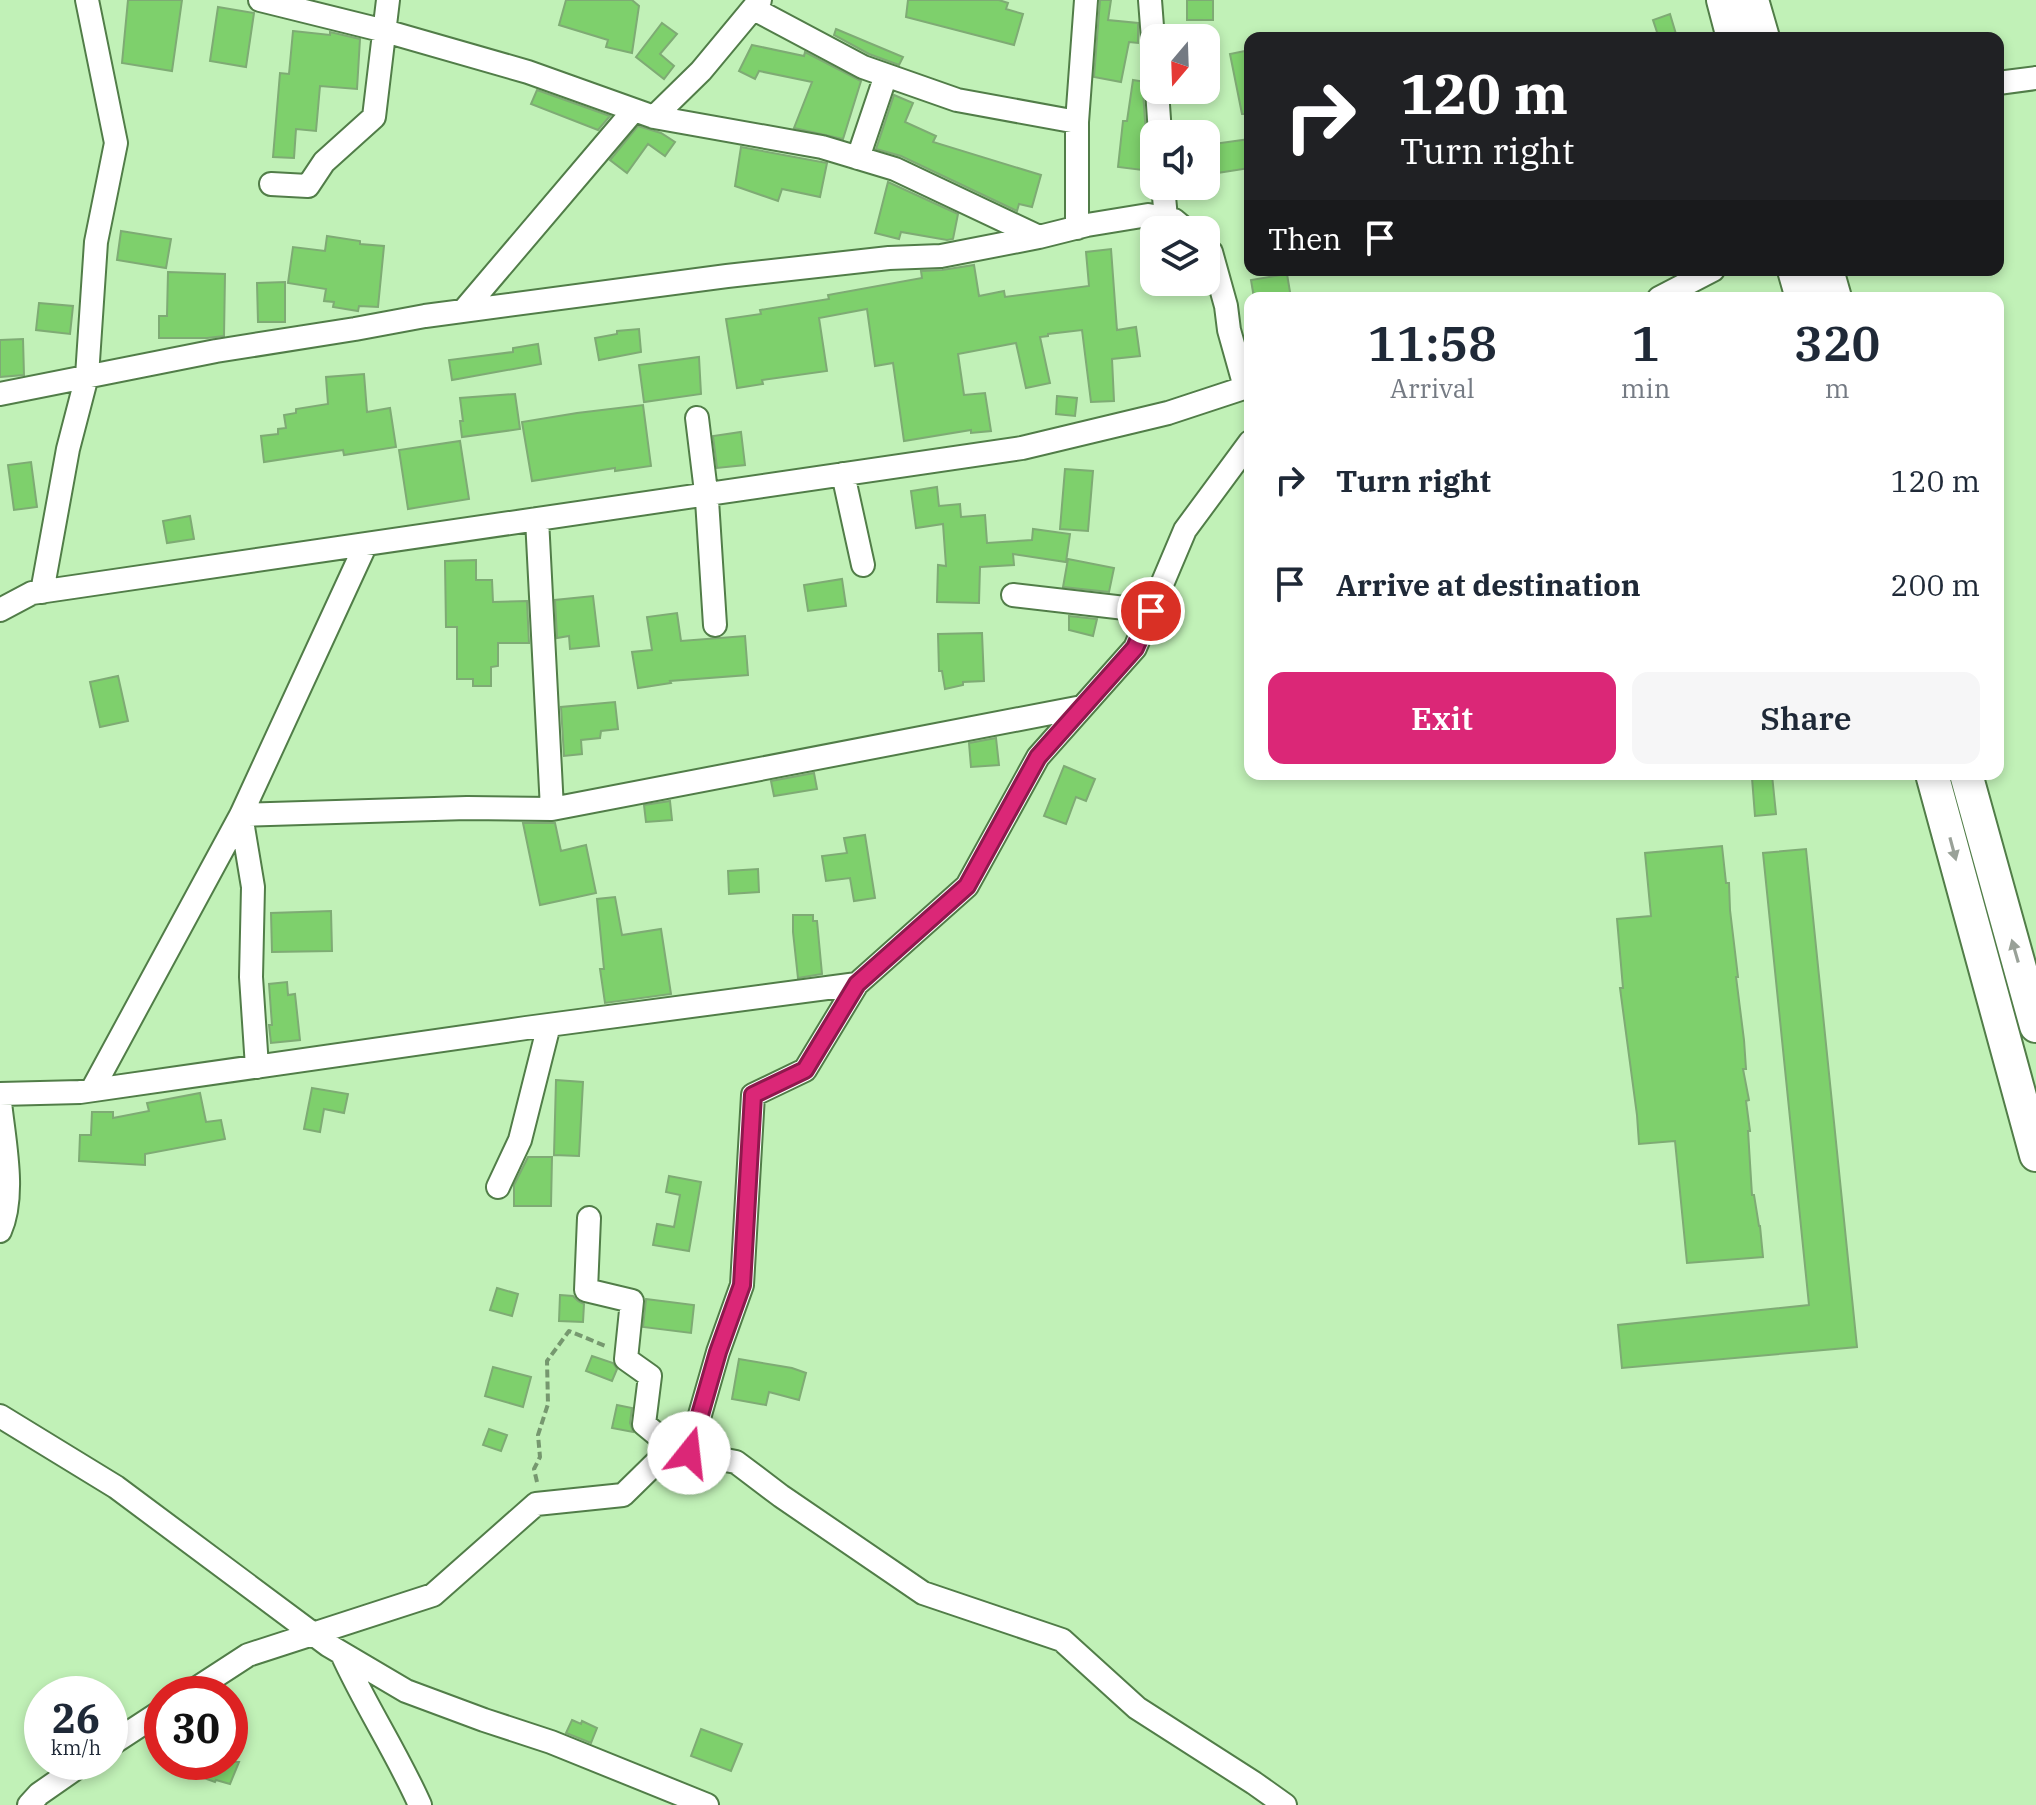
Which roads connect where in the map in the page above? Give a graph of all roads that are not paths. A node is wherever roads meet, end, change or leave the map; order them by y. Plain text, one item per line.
1 (87, 0) edge
2 (260, 0) edge
3 (388, 0) edge
4 (1086, 0) edge
5 (1150, 0) edge
6 (1723, 0) edge
7 (1752, 0) edge
8 (757, 4) edge
9 (1152, 24) edge
10 (385, 31) junction
11 (1731, 32) edge
12 (1761, 32) edge
13 (886, 75) junction
14 (2036, 78) edge
15 (2004, 82) edge
16 (644, 113) junction
17 (1077, 122) junction
18 (858, 158) junction
19 (271, 184) dead end
20 (1140, 216) edge
21 (1077, 228) junction
22 (1039, 237) junction
23 (1701, 276) edge
24 (1220, 284) edge
25 (1671, 292) edge
26 (464, 310) junction
27 (87, 376) junction
28 (1244, 377) edge
29 (1244, 387) edge
30 (0, 394) edge
31 (697, 418) dead end
32 (1244, 450) edge
33 (843, 474) junction
34 (706, 494) junction
35 (537, 519) junction
36 (366, 544) junction
37 (863, 565) dead end
38 (42, 592) junction
39 (1013, 595) dead end
40 (0, 610) edge
41 (1151, 611) junction
42 (715, 625) dead end
43 (1082, 707) junction
44 (1934, 780) edge
45 (1968, 780) edge
46 (552, 809) junction
47 (241, 815) junction
48 (857, 984) junction
49 (549, 1025) junction
50 (2036, 1026) edge
51 (257, 1067) junction
52 (92, 1090) junction
53 (0, 1094) edge
54 (0, 1102) edge
55 (2036, 1155) edge
56 (498, 1187) dead end
57 (589, 1218) dead end
58 (0, 1231) edge
59 (0, 1416) edge
60 (680, 1450) junction
61 (311, 1633) junction
62 (342, 1654) junction
63 (216, 1676) edge
64 (59, 1780) edge
65 (29, 1805) edge
66 (420, 1805) edge
67 (707, 1805) edge
68 (1285, 1805) edge

1 - 27 street
2 - 10 street
3 - 10 street
4 - 17 street
5 - 9 street
6 - 11 main road
7 - 12 main road
8 - 13 street
8 - 16 street
10 - 16 street
10 - 19 street
13 - 17 street
13 - 18 street
14 - 15 street
16 - 18 street
16 - 26 street
17 - 21 street
18 - 22 street
20 - 21 street
21 - 22 street
22 - 26 street
23 - 25 street
24 - 28 street
26 - 27 street
27 - 30 street
27 - 38 street
29 - 33 street
31 - 34 street
32 - 41 street
33 - 34 street
33 - 37 street
34 - 35 street
34 - 42 street
35 - 36 street
35 - 46 street
36 - 38 street
36 - 47 street
38 - 40 street
39 - 41 street
41 - 43 street
43 - 46 street
43 - 48 street
44 -> 55 main road
50 -> 45 main road
46 - 47 street
47 - 51 street
47 - 52 street
48 - 49 street
48 - 60 street
49 - 51 street
49 - 56 street
51 - 52 street
52 - 53 street
54 - 58 street
57 - 60 street
59 - 61 street
60 - 61 street
60 - 68 street
61 - 62 street
61 - 63 street
62 - 66 street
62 - 67 street
64 - 65 street

